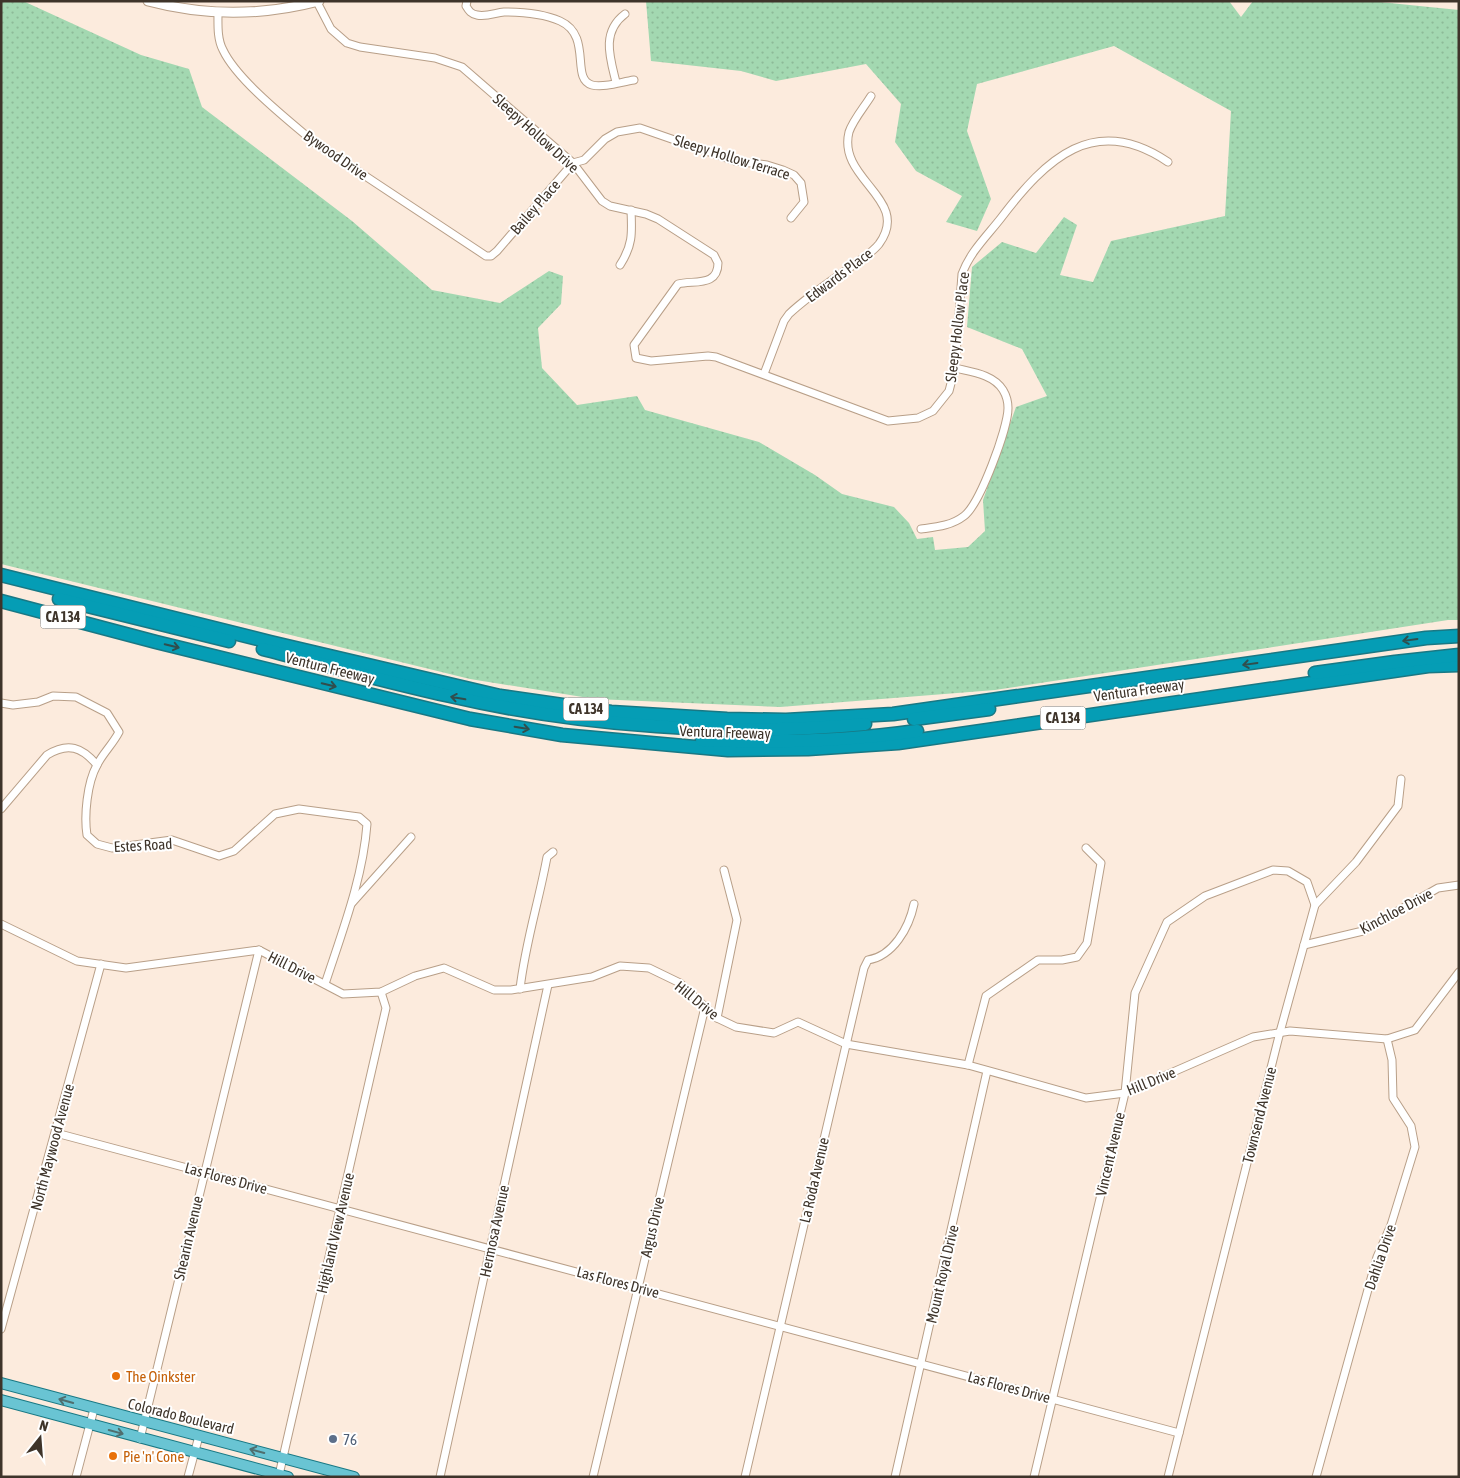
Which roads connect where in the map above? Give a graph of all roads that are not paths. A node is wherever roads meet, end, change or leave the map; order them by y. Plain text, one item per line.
1 (148, 1) edge
2 (467, 1) edge
3 (318, 2) edge
4 (218, 12) junction
5 (625, 14) dead end
6 (634, 80) dead end
7 (616, 82) junction
8 (871, 96) dead end
9 (1168, 162) dead end
10 (572, 163) junction
11 (632, 210) junction
12 (792, 218) dead end
13 (498, 251) joint
14 (620, 264) dead end
15 (634, 345) joint
16 (955, 368) junction
17 (764, 374) junction
18 (921, 529) dead end
19 (1, 575) edge
20 (1, 584) edge
21 (1, 592) edge
22 (1, 601) edge
23 (124, 633) junction
24 (1459, 636) edge
25 (1459, 656) edge
26 (1459, 665) edge
27 (1182, 674) junction
28 (1, 703) edge
29 (666, 746) junction
30 (97, 765) junction
31 (1401, 779) dead end
32 (1, 809) edge
33 (411, 838) dead end
34 (1086, 848) dead end
35 (553, 852) dead end
36 (724, 870) dead end
37 (1459, 885) edge
38 (914, 904) dead end
39 (350, 905) junction
40 (1315, 905) junction
41 (1, 924) edge
42 (1304, 945) junction
43 (259, 950) junction
44 (101, 964) junction
45 (1459, 972) edge
46 (325, 984) junction
47 (548, 984) junction
48 (520, 989) junction
49 (381, 992) junction
50 (705, 1007) junction
51 (717, 1018) junction
52 (1280, 1032) junction
53 (1387, 1039) junction
54 (846, 1044) junction
55 (968, 1065) junction
56 (987, 1070) junction
57 (1124, 1093) junction
58 (56, 1133) junction
59 (204, 1172) junction
60 (341, 1208) junction
61 (490, 1247) junction
62 (638, 1288) junction
63 (780, 1326) junction
64 (1, 1329) edge
65 (922, 1364) junction
66 (1, 1383) edge
67 (1054, 1399) junction
68 (1, 1400) edge
69 (94, 1409) junction
70 (144, 1423) junction
71 (90, 1425) junction
72 (1179, 1433) junction
73 (199, 1436) junction
74 (140, 1439) junction
75 (195, 1452) junction
76 (284, 1458) junction
77 (319, 1472) edge
78 (284, 1476) edge
79 (76, 1477) edge
80 (188, 1477) edge
81 (354, 1477) edge
82 (440, 1477) edge
83 (593, 1477) edge
84 (745, 1477) edge
85 (895, 1477) edge
86 (1034, 1477) edge
87 (1168, 1477) edge
88 (1316, 1477) edge

1 - 4 street
2 - 7 street
3 - 4 street
3 - 10 street, Sleepy Hollow Drive
4 - 13 street, Bywood Drive
5 - 7 street
6 - 7 street
8 - 17 street, Edwards Place
9 - 16 street, Sleepy Hollow Place
10 - 11 street, Sleepy Hollow Drive
10 - 12 street, Sleepy Hollow Terrace
10 - 13 street, Bailey Place
11 - 14 street
11 - 15 street, Sleepy Hollow Drive
15 - 17 street, Sleepy Hollow Place
16 - 17 street, Sleepy Hollow Place
16 - 18 street
19 - 27 highway, Ventura Freeway / CA 134
27 -> 20 highway
21 - 23 highway
22 - 23 highway, Ventura Freeway / CA 134
23 -> 29 highway, Ventura Freeway / CA 134
24 -> 27 highway, Ventura Freeway / CA 134
25 - 29 highway
26 - 29 highway, Ventura Freeway / CA 134
28 - 30 street, Estes Road
30 - 32 street
30 - 39 street, Estes Road
31 - 40 street, Townsend Avenue
33 - 39 street
34 - 55 street
35 - 48 street
36 - 51 street
37 - 42 street, Kinchloe Drive
38 - 54 street, La Roda Avenue
39 - 46 street
40 - 42 street, Townsend Avenue
40 - 57 street, Vincent Avenue
41 - 44 street, Hill Drive
42 - 52 street, Townsend Avenue
43 - 44 street, Hill Drive
43 - 46 street, Hill Drive
43 - 59 street, Shearin Avenue
44 - 58 street, North Maywood Avenue
45 - 53 street, Hill Drive
46 - 49 street, Hill Drive
47 - 48 street, Hill Drive
47 - 50 street, Hill Drive
47 - 61 street, Hermosa Avenue
48 - 49 street, Hill Drive
49 - 60 street, Highland View Avenue
50 - 51 street, Hill Drive
50 - 62 street, Argus Drive
51 - 54 street, Hill Drive
52 - 53 street, Hill Drive
52 - 57 street, Hill Drive
52 - 72 street, Townsend Avenue
53 - 88 street, Dahlia Drive
54 - 55 street, Hill Drive
54 - 63 street, La Roda Avenue
55 - 56 street, Hill Drive
56 - 57 street, Hill Drive
56 - 65 street, Mount Royal Drive
57 - 67 street, Vincent Avenue
58 - 59 street, Las Flores Drive
58 - 64 street, North Maywood Avenue
59 - 60 street, Las Flores Drive
59 - 70 street, Shearin Avenue
60 - 61 street, Las Flores Drive
60 - 76 street, Highland View Avenue
61 - 62 street, Las Flores Drive
61 - 82 street, Hermosa Avenue
62 - 63 street, Las Flores Drive
62 - 83 street, Argus Drive
63 - 65 street, Las Flores Drive
63 - 84 street, La Roda Avenue
65 - 67 street, Las Flores Drive
65 - 85 street, Mount Royal Drive
69 -> 66 main road, Colorado Boulevard
67 - 72 street, Las Flores Drive
67 - 86 street, Vincent Avenue
68 - 71 main road
69 - 70 main road, Colorado Boulevard
69 - 71 street
70 - 73 main road, Colorado Boulevard
70 - 74 street, Shearin Avenue
71 -> 74 main road
71 - 79 street
72 - 87 street, Townsend Avenue
73 - 75 street
76 -> 73 main road, Colorado Boulevard
74 - 75 main road
75 - 78 main road
75 - 80 street
76 - 77 main road, Colorado Boulevard
76 - 78 street, Highland View Avenue
77 - 81 main road, Colorado Boulevard

